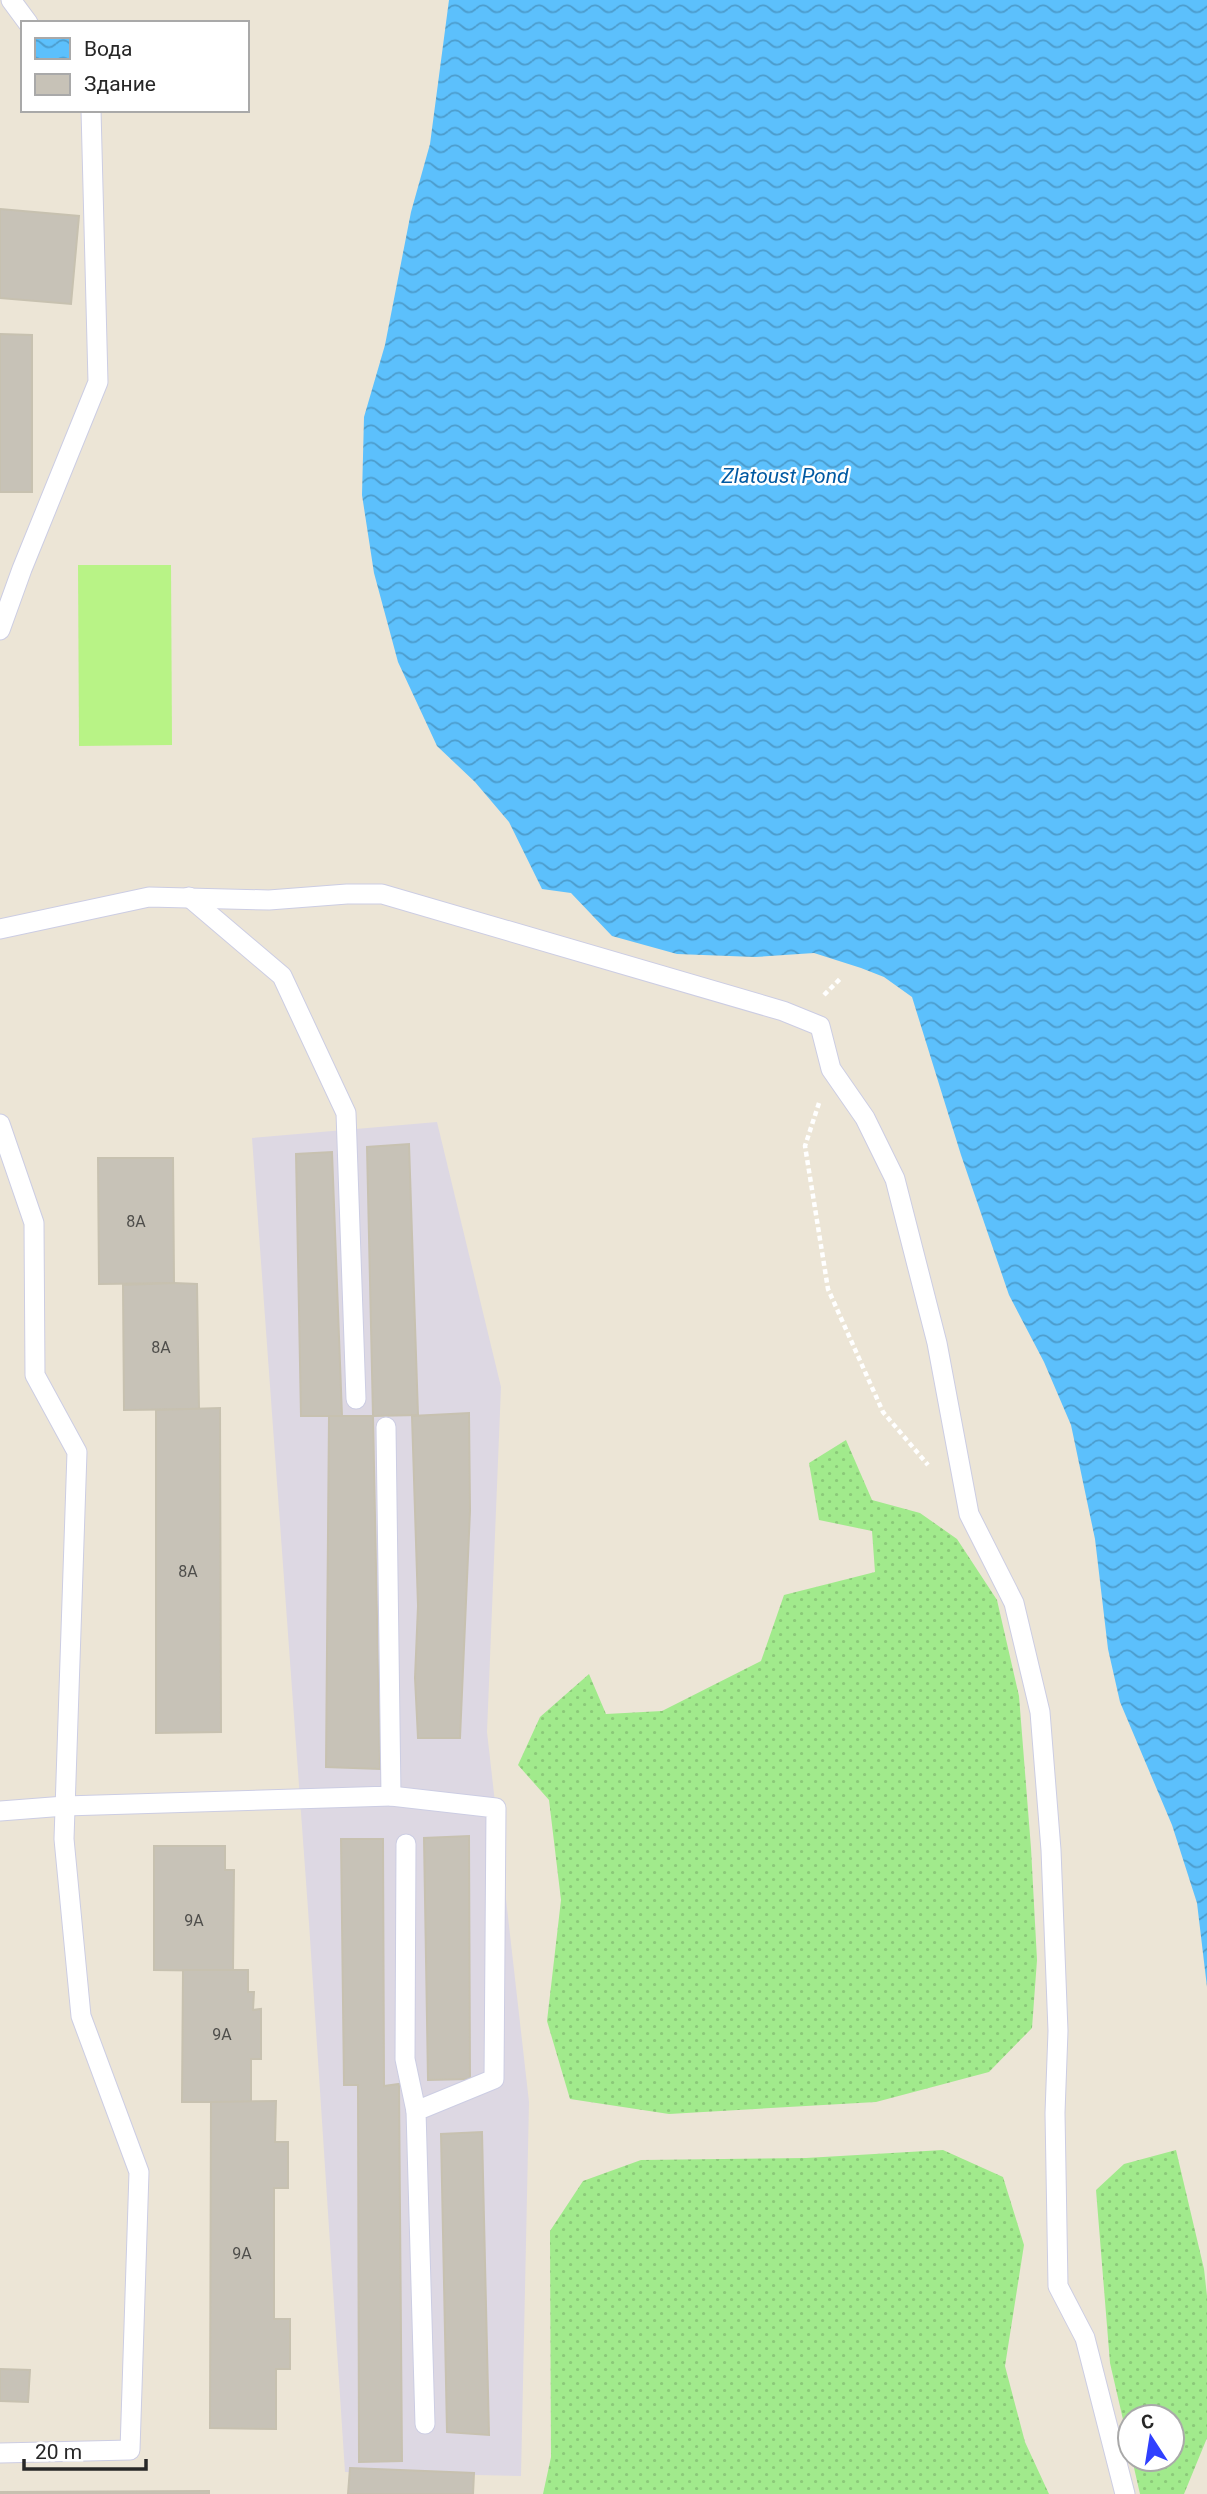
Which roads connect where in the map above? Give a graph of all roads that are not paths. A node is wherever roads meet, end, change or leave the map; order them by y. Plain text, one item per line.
1 (11, 0) edge
2 (27, 21) edge
3 (91, 112) edge
4 (0, 630) edge
5 (189, 897) junction
6 (0, 929) edge
7 (0, 1124) edge
8 (356, 1399) dead end
9 (386, 1427) dead end
10 (391, 1796) junction
11 (65, 1806) junction
12 (0, 1811) edge
13 (406, 1844) dead end
14 (416, 2111) junction
15 (425, 2424) dead end
16 (0, 2453) edge
17 (1125, 2494) edge

1 - 2 lane
3 - 4 lane
5 - 6 lane
5 - 8 lane
5 - 17 lane
7 - 11 lane
9 - 10 lane
10 - 11 lane
10 - 14 lane
11 - 12 lane
11 - 16 lane
13 - 14 lane
14 - 15 lane

